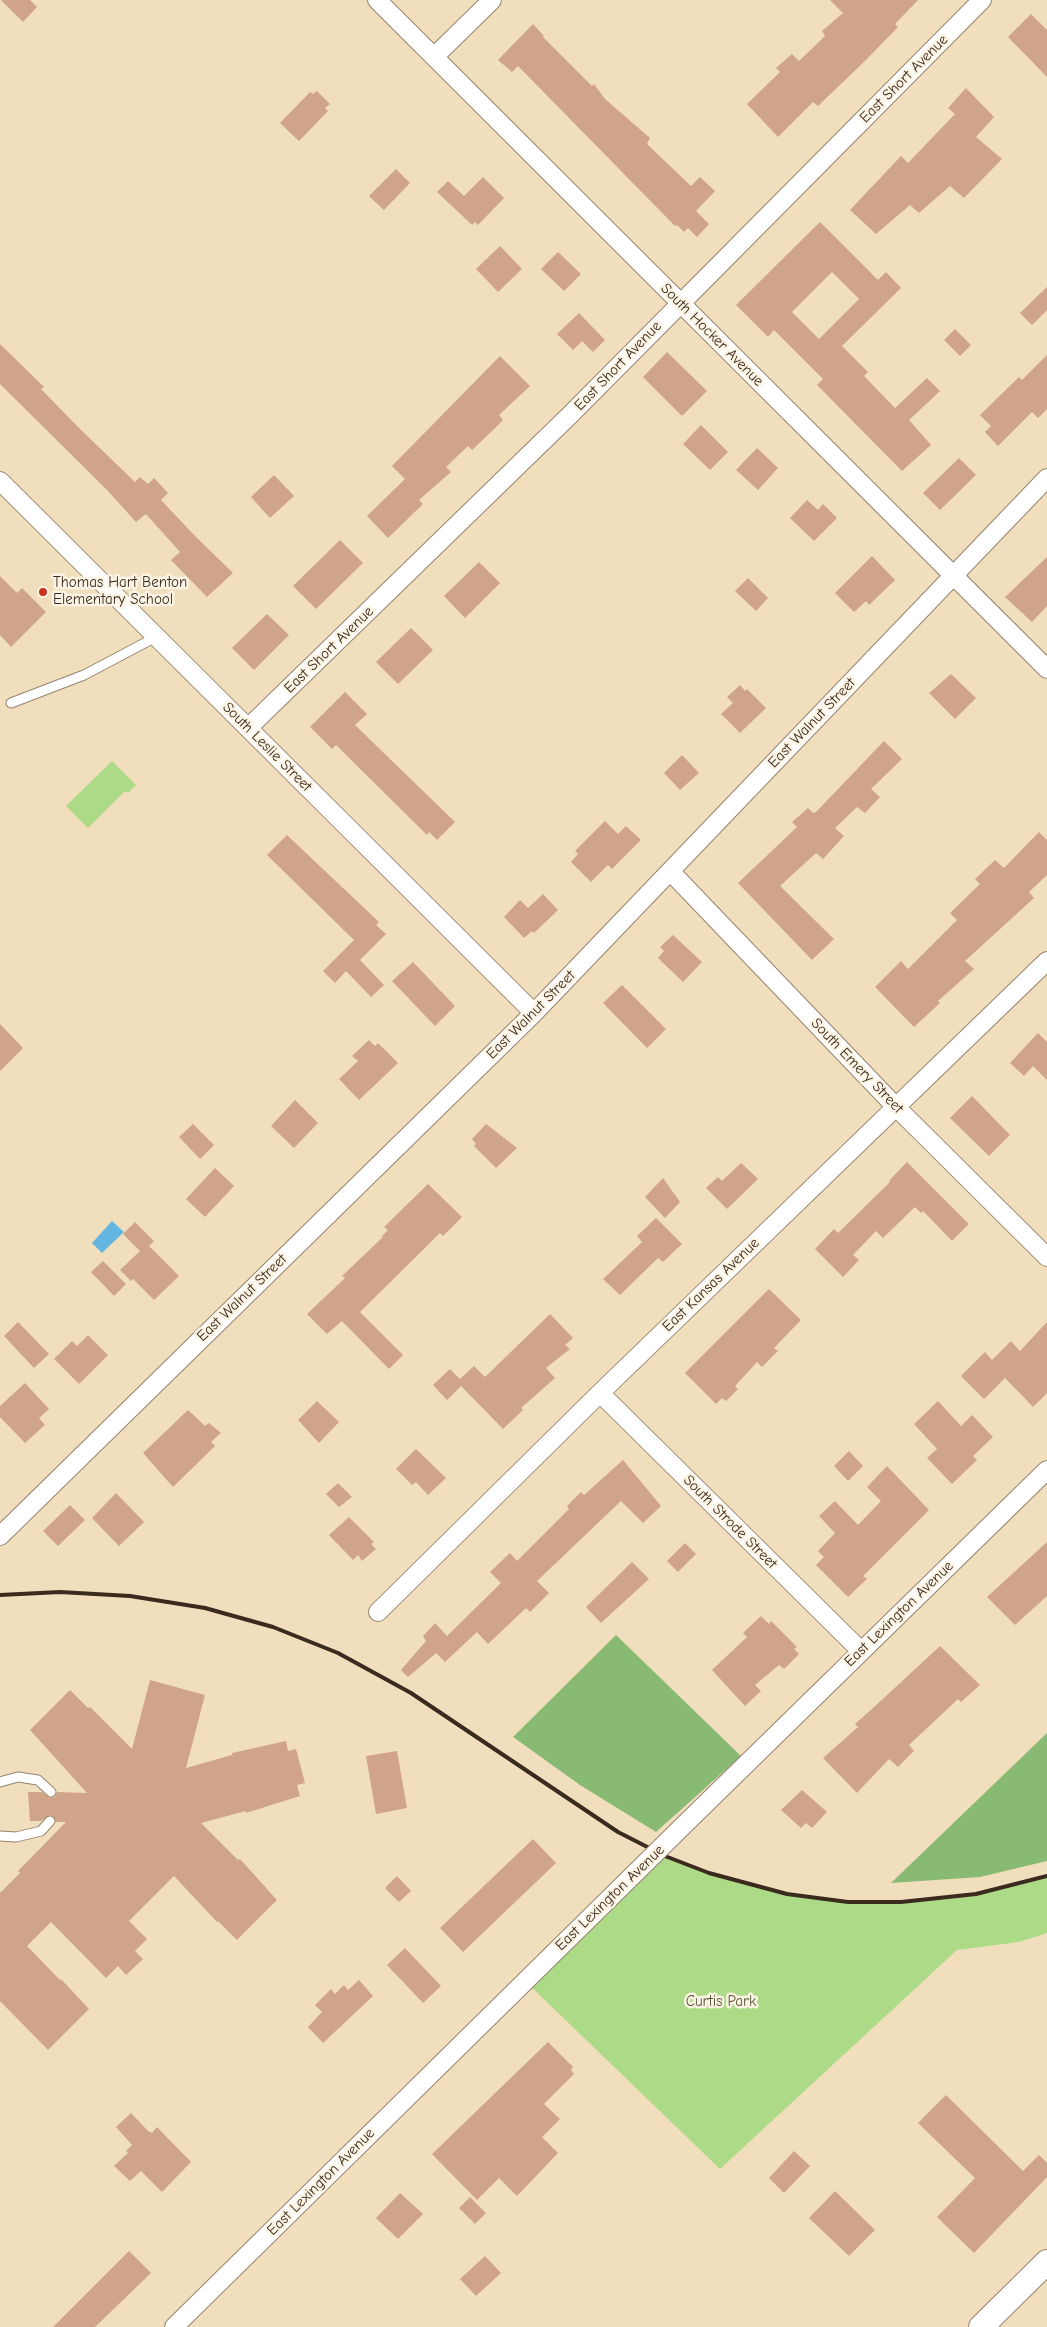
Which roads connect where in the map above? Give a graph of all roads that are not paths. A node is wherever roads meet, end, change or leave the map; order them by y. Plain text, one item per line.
1 (378, 0) edge
2 (492, 0) edge
3 (982, 0) edge
4 (435, 56) junction
5 (680, 303) junction
6 (1047, 478) edge
7 (0, 481) edge
8 (953, 576) junction
9 (156, 637) junction
10 (1047, 669) edge
11 (11, 703) dead end
12 (249, 728) junction
13 (670, 871) junction
14 (1047, 961) edge
15 (534, 1013) junction
16 (896, 1106) junction
17 (1047, 1257) edge
18 (600, 1393) junction
19 (1047, 1470) edge
20 (0, 1536) edge
21 (378, 1612) dead end
22 (861, 1651) junction
23 (0, 1782) edge
24 (51, 1792) dead end
25 (50, 1822) dead end
26 (0, 1836) edge
27 (1047, 2262) edge
28 (174, 2327) edge
29 (981, 2327) edge

1 - 4 street, South Hocker Avenue
2 - 4 street
3 - 5 street, East Short Avenue
4 - 5 street, South Hocker Avenue
5 - 8 street, South Hocker Avenue
5 - 12 street, East Short Avenue
6 - 8 street, East Walnut Street
7 - 9 street, South Leslie Street
8 - 10 street, South Hocker Avenue
8 - 13 street, East Walnut Street
9 - 11 lane
9 - 12 street, South Leslie Street
12 - 15 street, South Leslie Street
13 - 15 street, East Walnut Street
13 - 16 street, South Emery Street
14 - 16 street, East Kansas Avenue
15 - 20 street, East Walnut Street
16 - 17 street, South Emery Street
16 - 18 street, East Kansas Avenue
18 - 21 street, East Kansas Avenue
18 - 22 street, South Strode Street
19 - 22 street, East Lexington Avenue
22 - 28 street, East Lexington Avenue, bridge
23 - 24 lane
25 - 26 lane
27 - 29 main road

